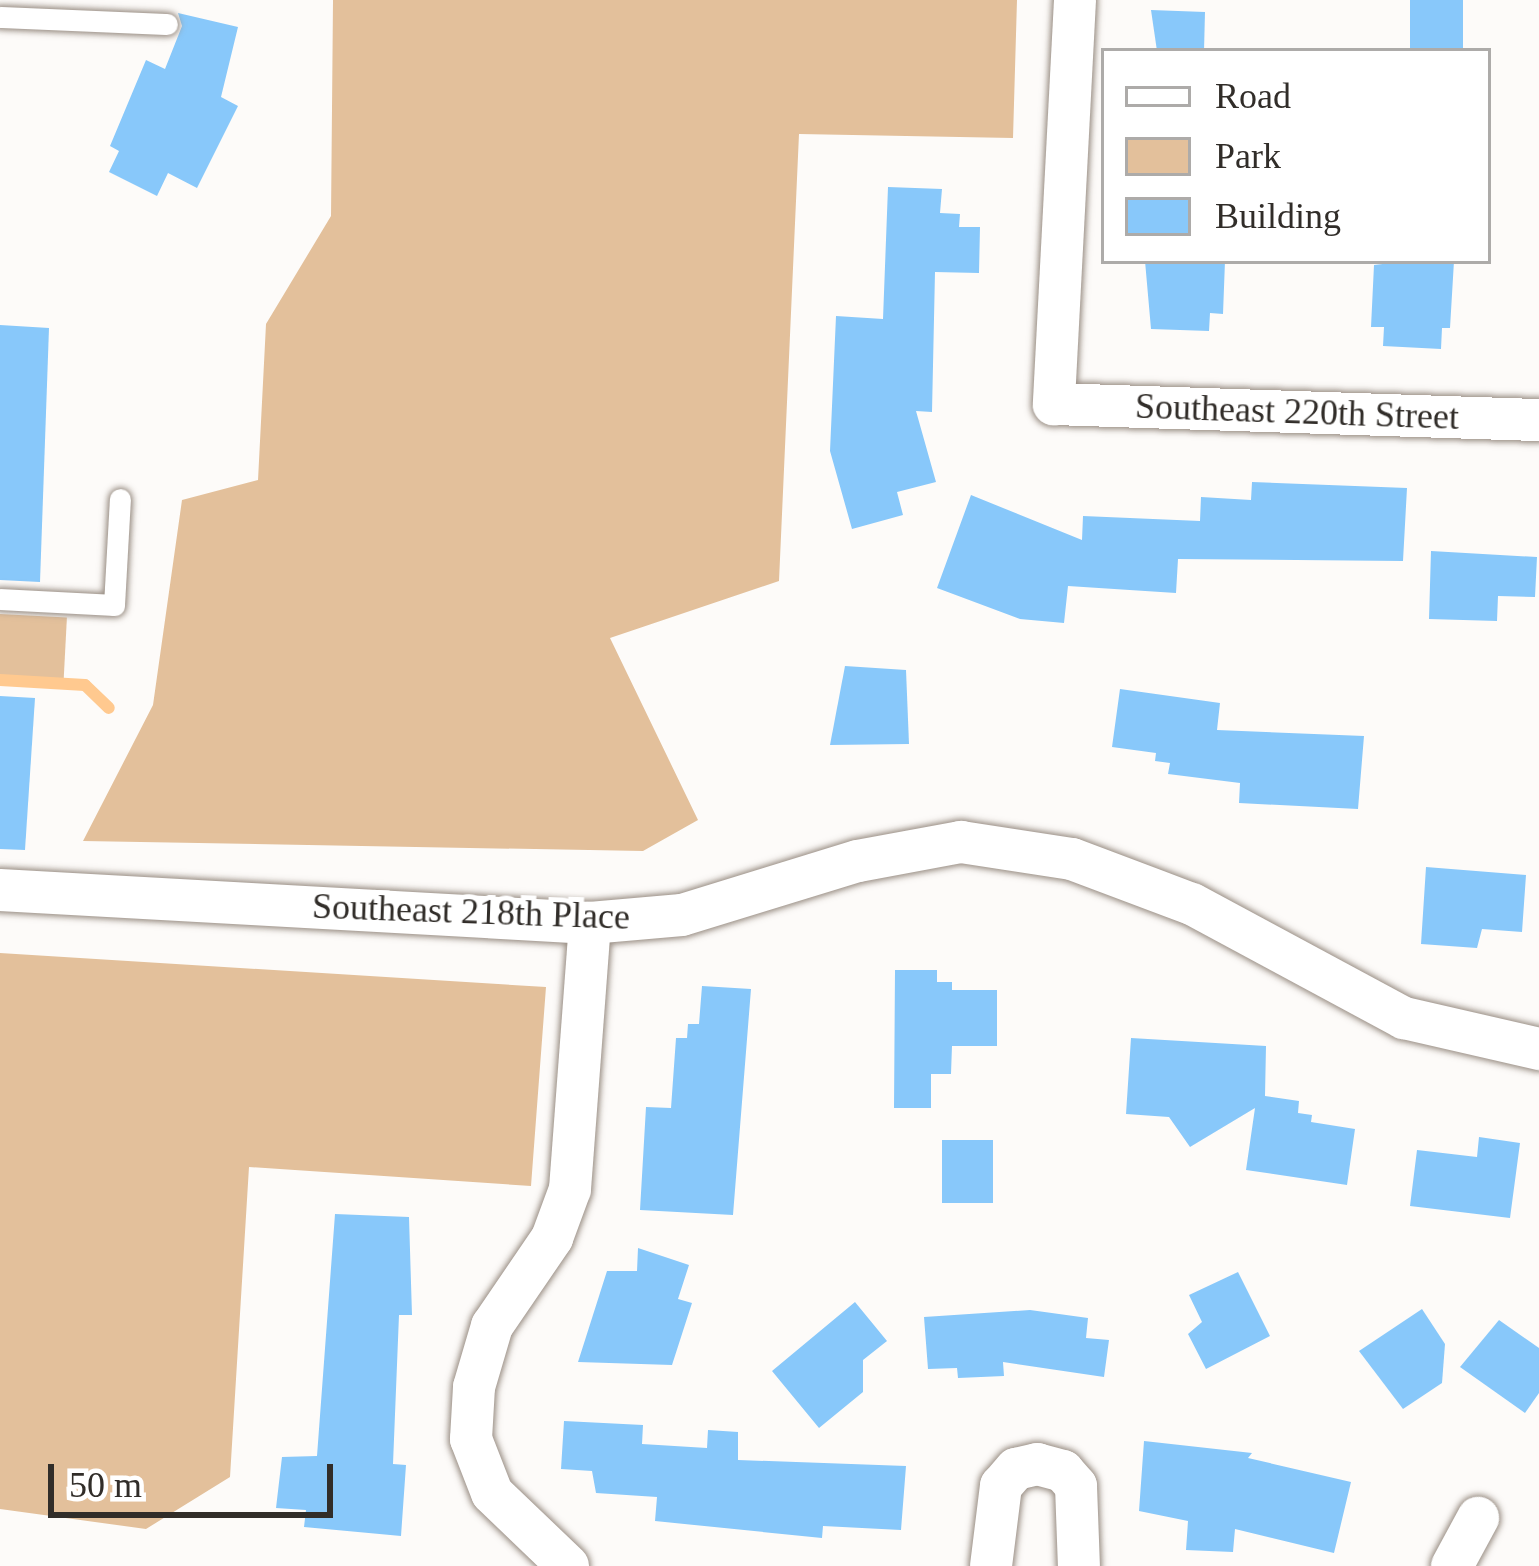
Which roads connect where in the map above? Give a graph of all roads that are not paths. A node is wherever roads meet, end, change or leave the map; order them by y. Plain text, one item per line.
1 (1075, 0) edge
2 (0, 17) edge
3 (167, 24) dead end
4 (1539, 420) edge
5 (120, 500) dead end
6 (0, 598) edge
7 (0, 890) edge
8 (590, 922) junction
9 (1539, 1049) edge
10 (1478, 1518) dead end
11 (568, 1566) edge
12 (991, 1566) edge
13 (1079, 1566) edge
14 (1452, 1566) edge

1 - 4 street, Southeast 220th Street
2 - 3 lane
5 - 6 lane
7 - 8 street, Southeast 218th Place
8 - 9 street, Southeast 218th Place
8 - 11 street
10 - 14 street
12 - 13 street

